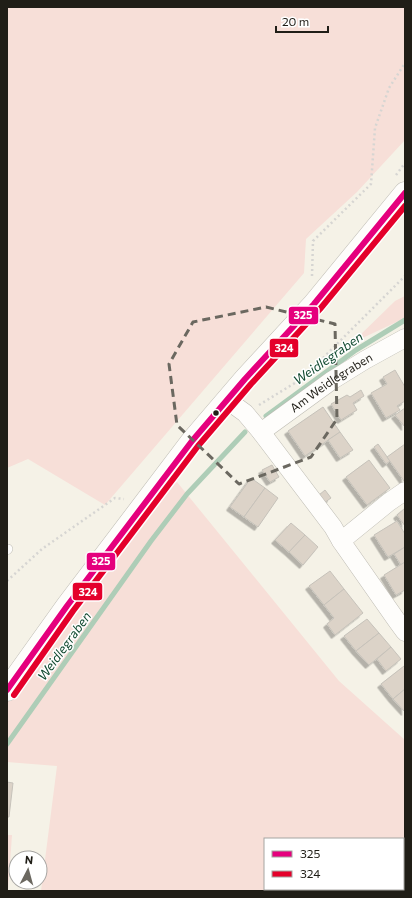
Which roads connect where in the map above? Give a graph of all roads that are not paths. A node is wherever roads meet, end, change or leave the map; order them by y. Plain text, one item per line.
1 (405, 193) edge
2 (405, 338) edge
3 (227, 400) junction
4 (261, 432) junction
5 (405, 491) edge
6 (341, 541) junction
7 (405, 632) edge
8 (7, 690) edge

1 - 3 main road
2 - 4 street, Am Weidlegraben
3 - 4 street
3 - 8 main road
4 - 6 street
5 - 6 street
6 - 7 street

